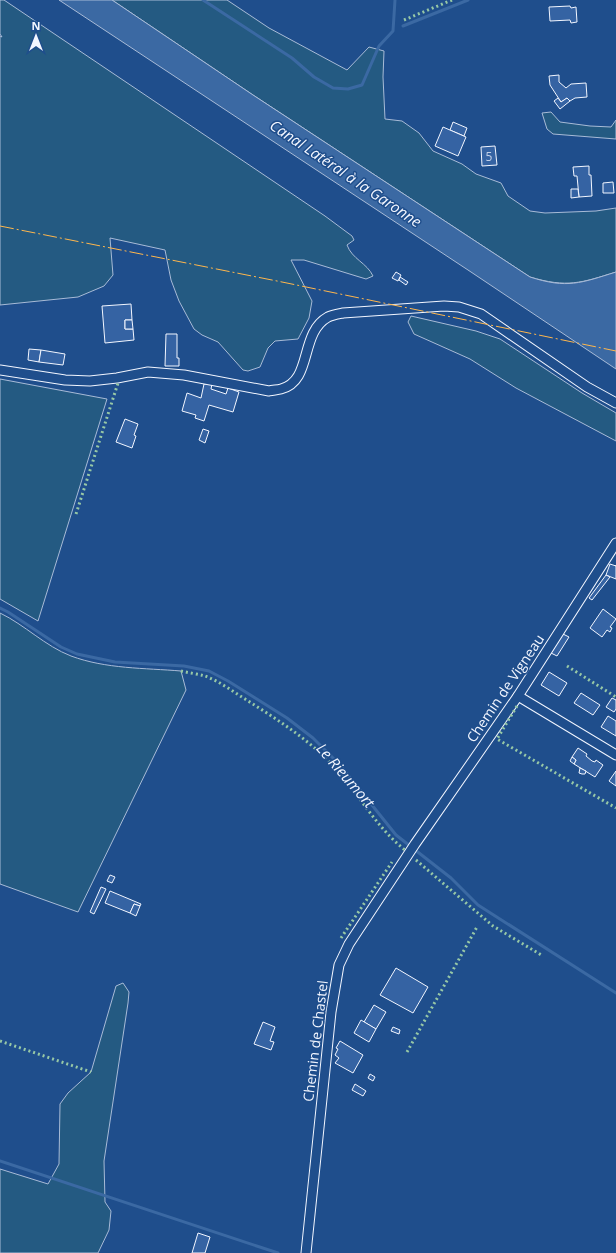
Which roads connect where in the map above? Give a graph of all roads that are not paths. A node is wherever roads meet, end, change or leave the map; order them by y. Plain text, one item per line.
1 (0, 370) edge
2 (616, 403) edge
3 (616, 543) edge
4 (518, 696) junction
5 (616, 755) edge
6 (412, 849) joint
7 (306, 1253) edge

1 - 2 street
3 - 4 street, Chemin de Vigneau
4 - 5 street
4 - 6 street, Chemin de Vigneau
6 - 7 street, Chemin de Chastel

